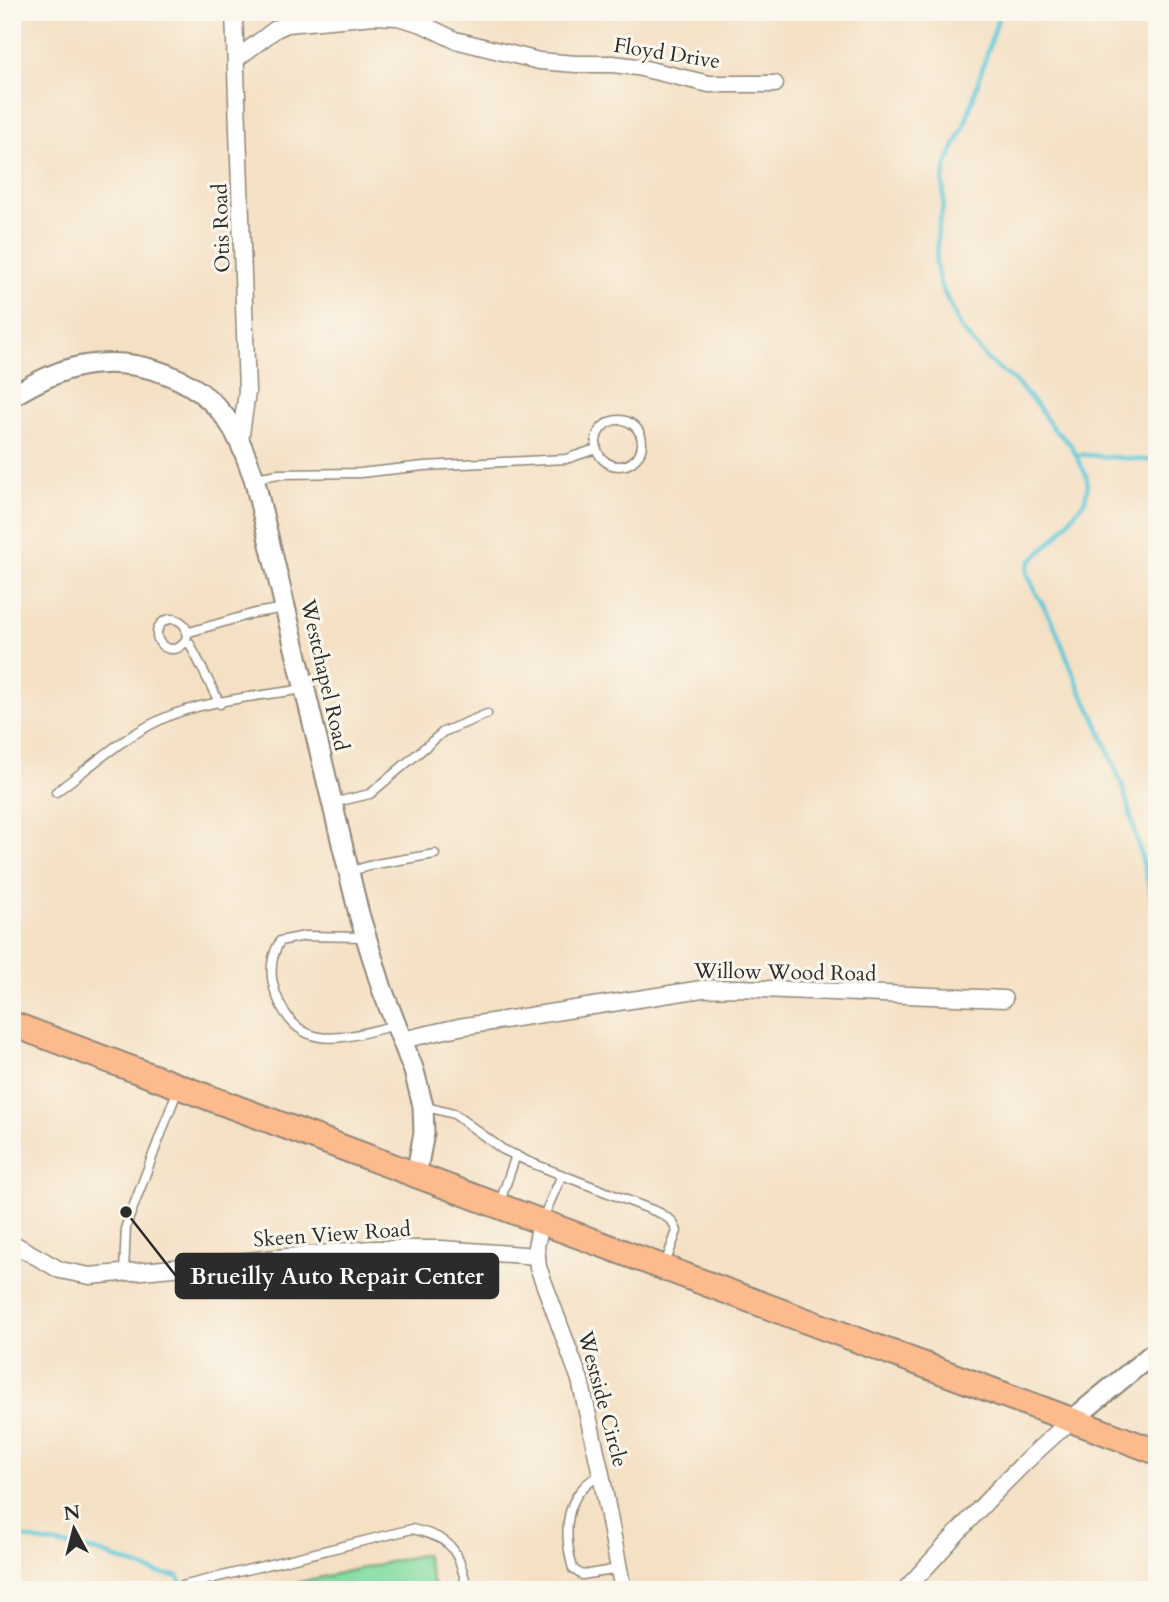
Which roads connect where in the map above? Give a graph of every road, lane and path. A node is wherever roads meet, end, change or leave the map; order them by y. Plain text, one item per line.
1 (234, 12) edge
2 (236, 59) junction
3 (775, 84) dead end
4 (12, 396) edge
5 (240, 441) junction
6 (596, 449) junction
7 (254, 478) junction
8 (285, 608) junction
9 (186, 633) junction
10 (184, 642) junction
11 (305, 689) junction
12 (220, 704) junction
13 (486, 714) dead end
14 (56, 792) dead end
15 (332, 803) junction
16 (435, 854) dead end
17 (348, 872) junction
18 (366, 937) junction
19 (1004, 999) dead end
20 (12, 1024) edge
21 (399, 1032) junction
22 (179, 1086) junction
23 (423, 1106) junction
24 (516, 1155) junction
25 (416, 1175) junction
26 (562, 1175) junction
27 (499, 1206) junction
28 (541, 1222) junction
29 (12, 1243) edge
30 (537, 1256) junction
31 (664, 1268) junction
32 (124, 1274) junction
33 (1156, 1351) edge
34 (1072, 1420) junction
35 (1157, 1452) edge
36 (601, 1474) junction
37 (619, 1569) junction
38 (166, 1590) edge
39 (468, 1590) edge
40 (623, 1590) edge
41 (905, 1590) edge

1 - 2 street, Otis Road
2 - 3 street, Floyd Drive
2 - 5 street, Otis Road
4 - 5 street, Westchapel Road
5 - 7 street, Westchapel Road
6 - 6 lane
6 - 7 lane
7 - 8 street, Westchapel Road
8 - 9 lane
8 - 11 street, Westchapel Road
9 - 10 lane
9 - 10 lane
10 - 12 lane
11 - 12 lane
11 - 15 street, Westchapel Road
12 - 14 lane
13 - 15 lane
15 - 17 street, Westchapel Road
16 - 17 lane
17 - 18 street, Westchapel Road
18 - 21 street, Westchapel Road
18 - 21 lane
19 - 21 street, Willow Wood Road
20 - 22 main road
21 - 23 street, Westchapel Road
22 - 25 main road
22 - 32 lane
23 - 24 lane
23 - 25 street, Westchapel Road
24 - 26 lane
24 - 27 lane
25 - 27 main road
26 - 28 lane
26 - 31 lane
27 - 28 main road
28 - 30 street, Westside Circle
28 - 31 main road
29 - 32 street, Skeen View Road
30 - 32 street, Skeen View Road
30 - 36 street, Westside Circle
31 - 34 main road
33 - 34 street
34 - 35 main road
34 - 41 street
36 - 37 street, Westside Circle
36 - 37 lane
37 - 40 street, Westside Circle
38 - 39 lane

